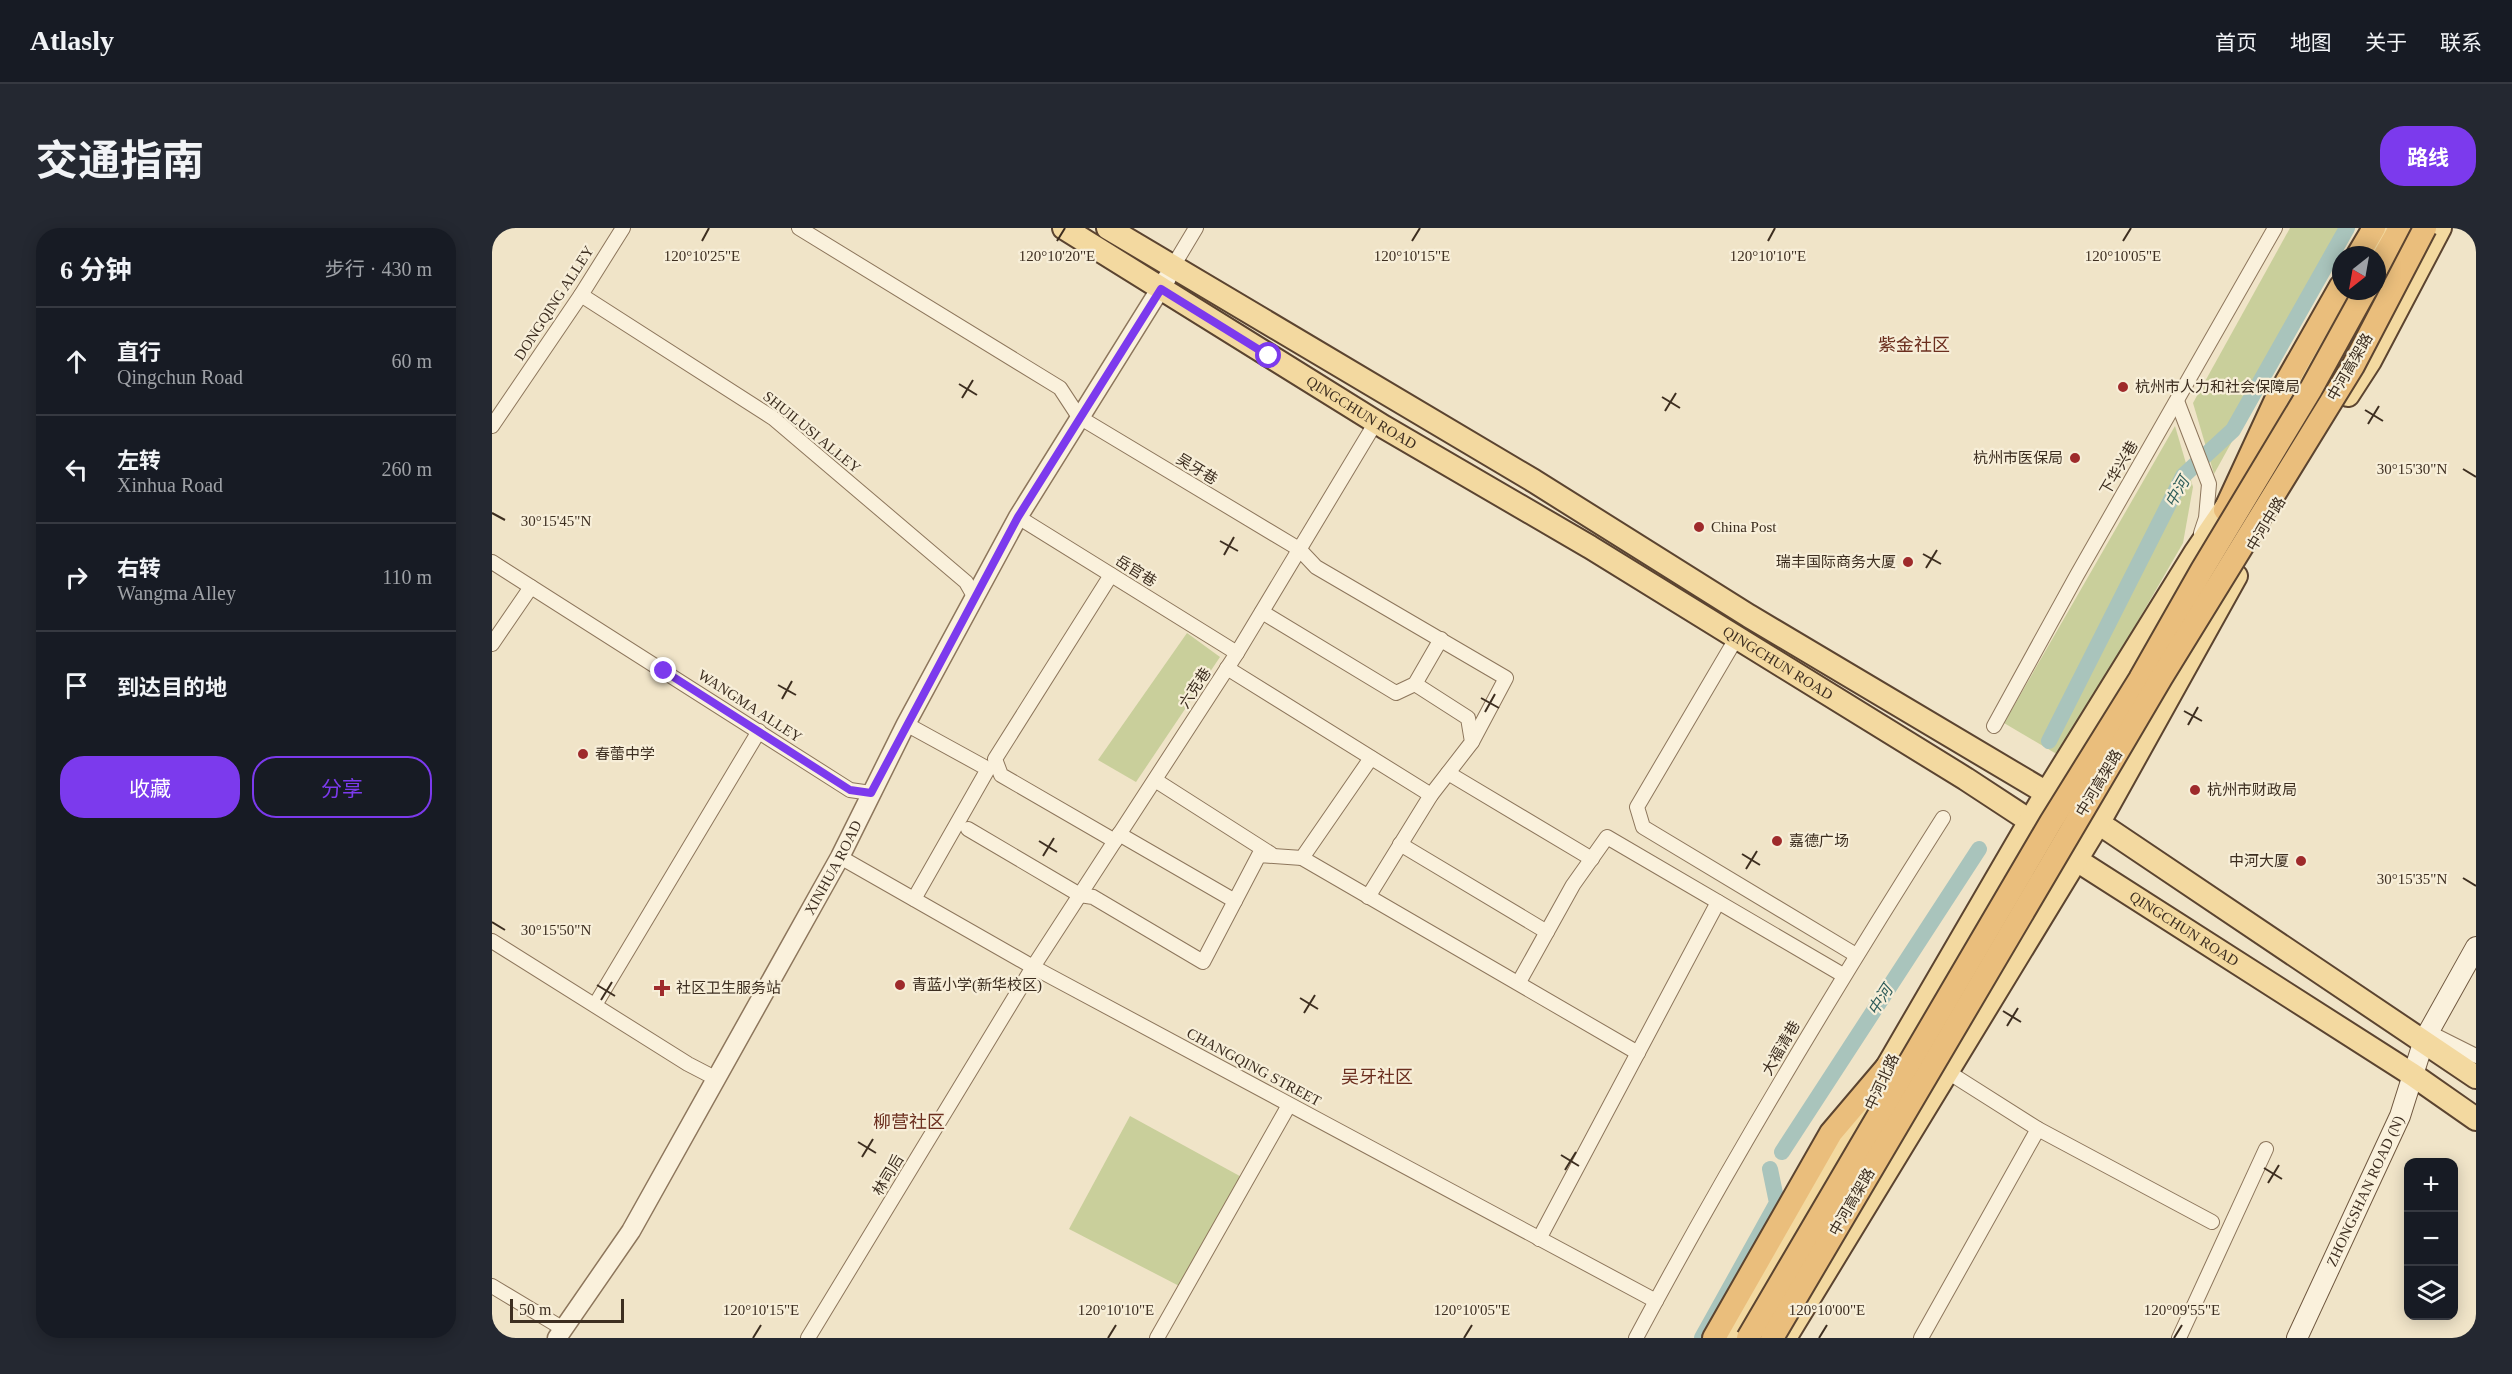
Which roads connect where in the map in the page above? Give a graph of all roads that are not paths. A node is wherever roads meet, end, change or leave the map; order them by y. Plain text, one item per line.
1 (623, 228) edge
2 (799, 228) edge
3 (1064, 228) edge
4 (1108, 228) edge
5 (1196, 228) edge
6 (2275, 228) edge
7 (2374, 228) edge
8 (2386, 228) edge
9 (2400, 228) edge
10 (2425, 228) edge
11 (2440, 228) edge
12 (2363, 246) edge
13 (2377, 246) edge
14 (2386, 253) edge
15 (1173, 268) junction
16 (1161, 289) junction
17 (581, 295) junction
18 (2333, 300) edge
19 (2347, 300) edge
20 (2360, 300) edge
21 (2177, 401) junction
22 (1079, 417) junction
23 (1376, 422) junction
24 (492, 426) edge
25 (2225, 510) junction
26 (1018, 517) junction
27 (1299, 549) junction
28 (2195, 553) junction
29 (492, 562) edge
30 (1111, 575) junction
31 (531, 587) junction
32 (974, 596) junction
33 (1262, 612) junction
34 (1737, 638) junction
35 (1441, 639) junction
36 (492, 644) edge
37 (1237, 654) junction
38 (1227, 668) junction
39 (1415, 684) junction
40 (906, 724) junction
41 (1994, 726) dead end
42 (759, 731) junction
43 (1472, 742) junction
44 (1371, 758) junction
45 (1448, 773) junction
46 (1155, 780) junction
47 (2047, 792) junction
48 (871, 793) junction
49 (1431, 795) junction
50 (1943, 818) dead end
51 (2030, 821) junction
52 (2098, 824) junction
53 (969, 829) dead end
54 (1117, 838) junction
55 (1400, 844) junction
56 (1271, 855) junction
57 (840, 857) junction
58 (1302, 858) junction
59 (2075, 858) junction
60 (1592, 859) junction
61 (1080, 895) junction
62 (1368, 897) junction
63 (914, 899) junction
64 (1235, 901) junction
65 (1718, 902) junction
66 (1547, 932) junction
67 (492, 941) edge
68 (2476, 947) edge
69 (1856, 955) junction
70 (1033, 967) junction
71 (1843, 975) junction
72 (1520, 982) junction
73 (595, 1005) junction
74 (2424, 1040) junction
75 (1638, 1053) junction
76 (2476, 1056) edge
77 (1887, 1067) junction
78 (1948, 1072) junction
79 (2413, 1074) junction
80 (2476, 1077) edge
81 (716, 1078) junction
82 (1289, 1105) junction
83 (2476, 1119) edge
84 (2038, 1129) junction
85 (2266, 1149) dead end
86 (2212, 1222) dead end
87 (1539, 1239) junction
88 (492, 1286) edge
89 (1656, 1301) junction
90 (559, 1333) edge
91 (808, 1338) edge
92 (1157, 1338) edge
93 (1636, 1338) edge
94 (1714, 1338) edge
95 (1730, 1338) edge
96 (1748, 1338) edge
97 (1772, 1338) edge
98 (1785, 1338) edge
99 (1921, 1338) edge
100 (2179, 1338) edge
101 (2297, 1338) edge

1 - 17 street, DONGQING ALLEY
2 - 22 street
3 - 16 main road, QINGCHUN ROAD
4 - 15 main road, QINGCHUN ROAD
5 - 15 street
6 - 21 street, 下华兴巷
7 - 12 highway
8 - 13 main road
9 - 14 highway
10 - 97 highway, 中河高架路, bridge
11 - 52 main road, 中河中路
15 - 16 street, XINHUA ROAD
15 - 47 main road, QINGCHUN ROAD
16 - 22 street, XINHUA ROAD
16 - 23 main road, QINGCHUN ROAD
17 - 24 street, DONGQING ALLEY
17 - 32 street, SHUILUSI ALLEY
18 - 25 highway
19 - 25 main road
20 - 96 highway, 中河高架路, bridge
21 - 28 street
21 - 41 street, 下华兴巷
22 - 26 street, XINHUA ROAD
22 - 27 street, 吴牙巷
23 - 27 street, 六克巷
23 - 34 main road, QINGCHUN ROAD
25 - 28 main road
26 - 30 street, 岳官巷
26 - 32 street, XINHUA ROAD
27 - 33 street, 六克巷
27 - 35 street, 吴牙巷
28 - 47 main road
29 - 31 street, WANGMA ALLEY
30 - 37 street, 岳官巷
30 - 54 street
31 - 36 street
31 - 42 street, WANGMA ALLEY
32 - 40 street, XINHUA ROAD
33 - 37 street, 六克巷
33 - 39 street
34 - 51 main road, QINGCHUN ROAD
34 - 69 street
35 - 39 street
35 - 43 street, 吴牙巷
37 - 38 street, 六克巷
38 - 44 street
38 - 46 street, 六克巷
39 - 43 street
40 - 48 street, XINHUA ROAD
40 - 63 street
42 - 48 street, WANGMA ALLEY
42 - 73 street
43 - 45 street
44 - 49 street
44 - 58 street
45 - 49 street
45 - 60 street
46 - 54 street, 六克巷
46 - 56 street
47 - 51 main road, 中河北路
47 - 52 main road, QINGCHUN ROAD
48 - 57 street, XINHUA ROAD
49 - 55 street
50 - 69 street, 大福清巷
51 - 59 main road, QINGCHUN ROAD
51 - 77 main road, 中河北路
52 - 59 main road
52 - 74 main road, QINGCHUN ROAD
53 - 61 street
54 - 61 street, 六克巷
54 - 64 street
55 - 62 street
55 - 66 street
56 - 58 street
56 - 64 street
57 - 63 street, CHANGQING STREET
57 - 81 street, XINHUA ROAD
58 - 62 street
59 - 78 main road
59 - 79 main road, QINGCHUN ROAD
60 - 65 street
60 - 66 street
61 - 64 street
61 - 70 street, 六克巷
62 - 72 street
63 - 70 street, CHANGQING STREET
65 - 71 street
65 - 75 street
66 - 72 street
67 - 73 street
68 - 74 main road, ZHONGSHAN ROAD (N)
69 - 71 street, 大福清巷
70 - 82 street, CHANGQING STREET
70 - 91 street, 林司后
71 - 89 street, 大福清巷
72 - 75 street
73 - 81 street
74 - 76 street
74 - 79 main road, ZHONGSHAN ROAD (N)
74 - 80 main road, QINGCHUN ROAD
75 - 87 street
77 - 94 highway
77 - 95 main road, 中河北路
78 - 84 street
78 - 98 main road
79 - 83 main road, QINGCHUN ROAD
79 - 101 main road, ZHONGSHAN ROAD (N)
81 - 90 street, XINHUA ROAD
82 - 87 street, CHANGQING STREET
82 - 92 street
84 - 86 street
84 - 99 street
85 - 100 street
87 - 89 street, CHANGQING STREET
88 - 90 street
89 - 93 street, 大福清巷

